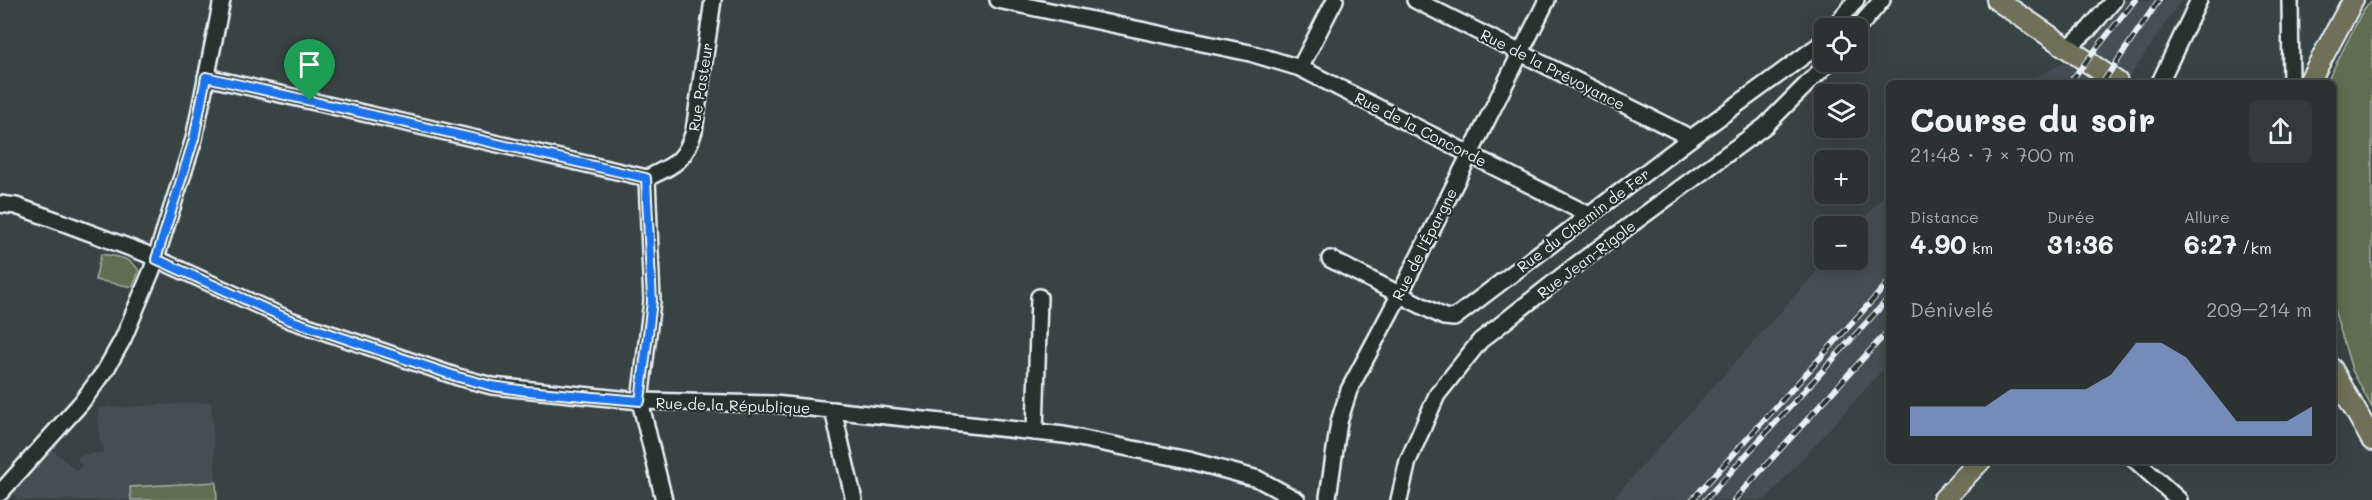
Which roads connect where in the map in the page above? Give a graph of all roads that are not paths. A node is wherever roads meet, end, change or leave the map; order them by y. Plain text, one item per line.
1 (222, 0) edge
2 (713, 0) edge
3 (998, 0) edge
4 (1335, 0) edge
5 (1415, 0) edge
6 (1547, 0) edge
7 (1856, 0) edge
8 (1882, 0) edge
9 (1997, 0) edge
10 (2114, 0) edge
11 (2199, 0) edge
12 (2290, 0) edge
13 (2353, 0) edge
14 (1841, 18) edge
15 (1866, 18) edge
16 (2068, 48) junction
17 (1814, 49) edge
18 (1520, 53) junction
19 (1300, 68) junction
20 (1819, 72) edge
21 (206, 77) junction
22 (2114, 80) edge
23 (2161, 80) edge
24 (2292, 80) edge
25 (2310, 80) edge
26 (1691, 138) junction
27 (1470, 153) junction
28 (646, 178) junction
29 (0, 204) edge
30 (1589, 215) junction
31 (156, 259) junction
32 (1330, 259) dead end
33 (1400, 294) junction
34 (1039, 297) dead end
35 (2336, 379) edge
36 (640, 401) junction
37 (833, 410) junction
38 (1035, 432) junction
39 (2372, 440) edge
40 (1977, 464) edge
41 (2139, 464) edge
42 (0, 493) edge
43 (1328, 497) edge
44 (664, 500) edge
45 (854, 500) edge
46 (1297, 500) edge
47 (1399, 500) edge
48 (1943, 500) edge
49 (2179, 500) edge

1 - 21 street
2 - 28 street, Rue Pasteur
3 - 19 street, Rue de la Concorde
4 - 19 street
5 - 18 street, Rue de la Prévoyance
6 - 18 street, Rue de l'Épargne
7 - 14 street
8 - 15 street
9 - 16 main road
10 - 16 street
11 - 23 street
12 - 24 street
13 - 25 main road
16 - 22 main road
17 - 26 street, Rue du Chemin de Fer
18 - 26 street, Rue de la Prévoyance
18 - 27 street, Rue de l'Épargne
19 - 27 street, Rue de la Concorde
20 - 47 street, Rue Jean-Rigole
21 - 28 street
21 - 31 street
26 - 30 street, Rue du Chemin de Fer
27 - 30 street, Rue de la Concorde
27 - 33 street, Rue de l'Épargne
28 - 36 street
29 - 31 street, Rue de la République
30 - 33 street, Rue du Chemin de Fer
31 - 36 street, Rue de la République
31 - 42 street
32 - 33 street, Rue du Chemin de Fer
33 - 43 street, Rue de l'Épargne
34 - 38 street
35 - 39 main road
36 - 37 street, Rue de la République
36 - 44 street
37 - 38 street, Rue de la République
37 - 45 street
38 - 46 street, Rue de la République
40 - 48 main road
41 - 49 street

